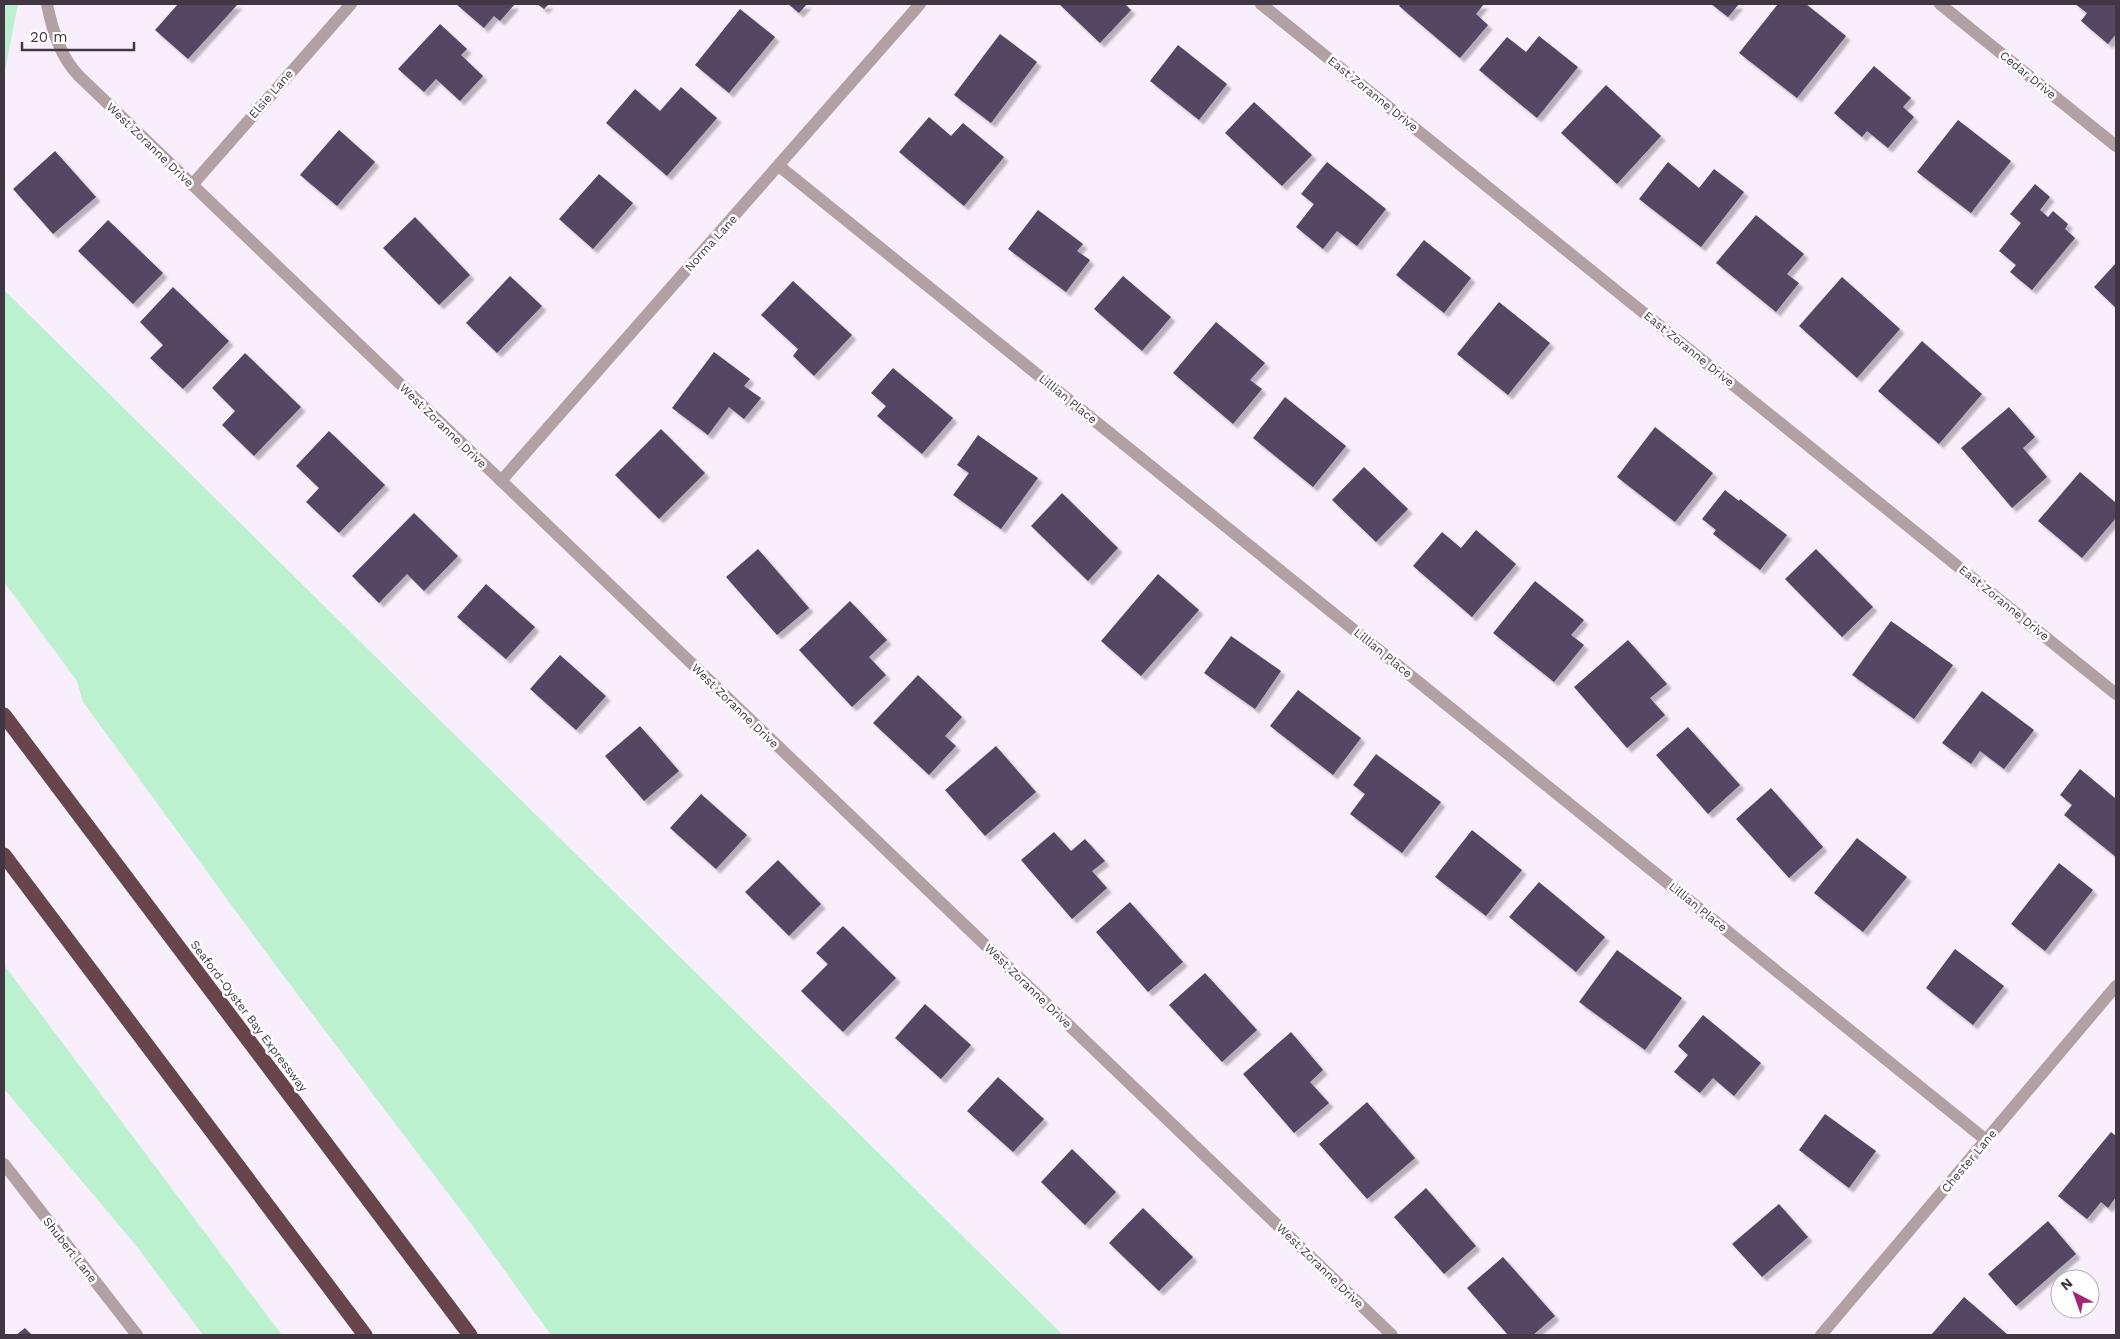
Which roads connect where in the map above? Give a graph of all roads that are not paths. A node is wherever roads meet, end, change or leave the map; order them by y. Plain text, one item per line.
1 (48, 4) edge
2 (351, 4) edge
3 (920, 4) edge
4 (1261, 4) edge
5 (1940, 4) edge
6 (2116, 146) edge
7 (779, 166) junction
8 (192, 185) junction
9 (501, 481) junction
10 (2116, 694) edge
11 (4, 715) edge
12 (4, 855) edge
13 (2116, 986) edge
14 (1986, 1140) junction
15 (4, 1164) edge
16 (137, 1335) edge
17 (365, 1335) edge
18 (470, 1335) edge
19 (1392, 1335) edge
20 (1821, 1335) edge

1 - 8 street, West Zoranne Drive
2 - 8 street, Elsie Lane
3 - 7 street, Norma Lane
4 - 10 street, East Zoranne Drive
5 - 6 street, Cedar Drive
7 - 9 street, Norma Lane
7 - 14 street, Lillian Place
8 - 9 street, West Zoranne Drive
9 - 19 street, West Zoranne Drive
11 - 18 highway, Seaford-Oyster Bay Expressway
12 - 17 highway
13 - 14 street, Chester Lane
14 - 20 street, Chester Lane
15 - 16 street, Shubert Lane

